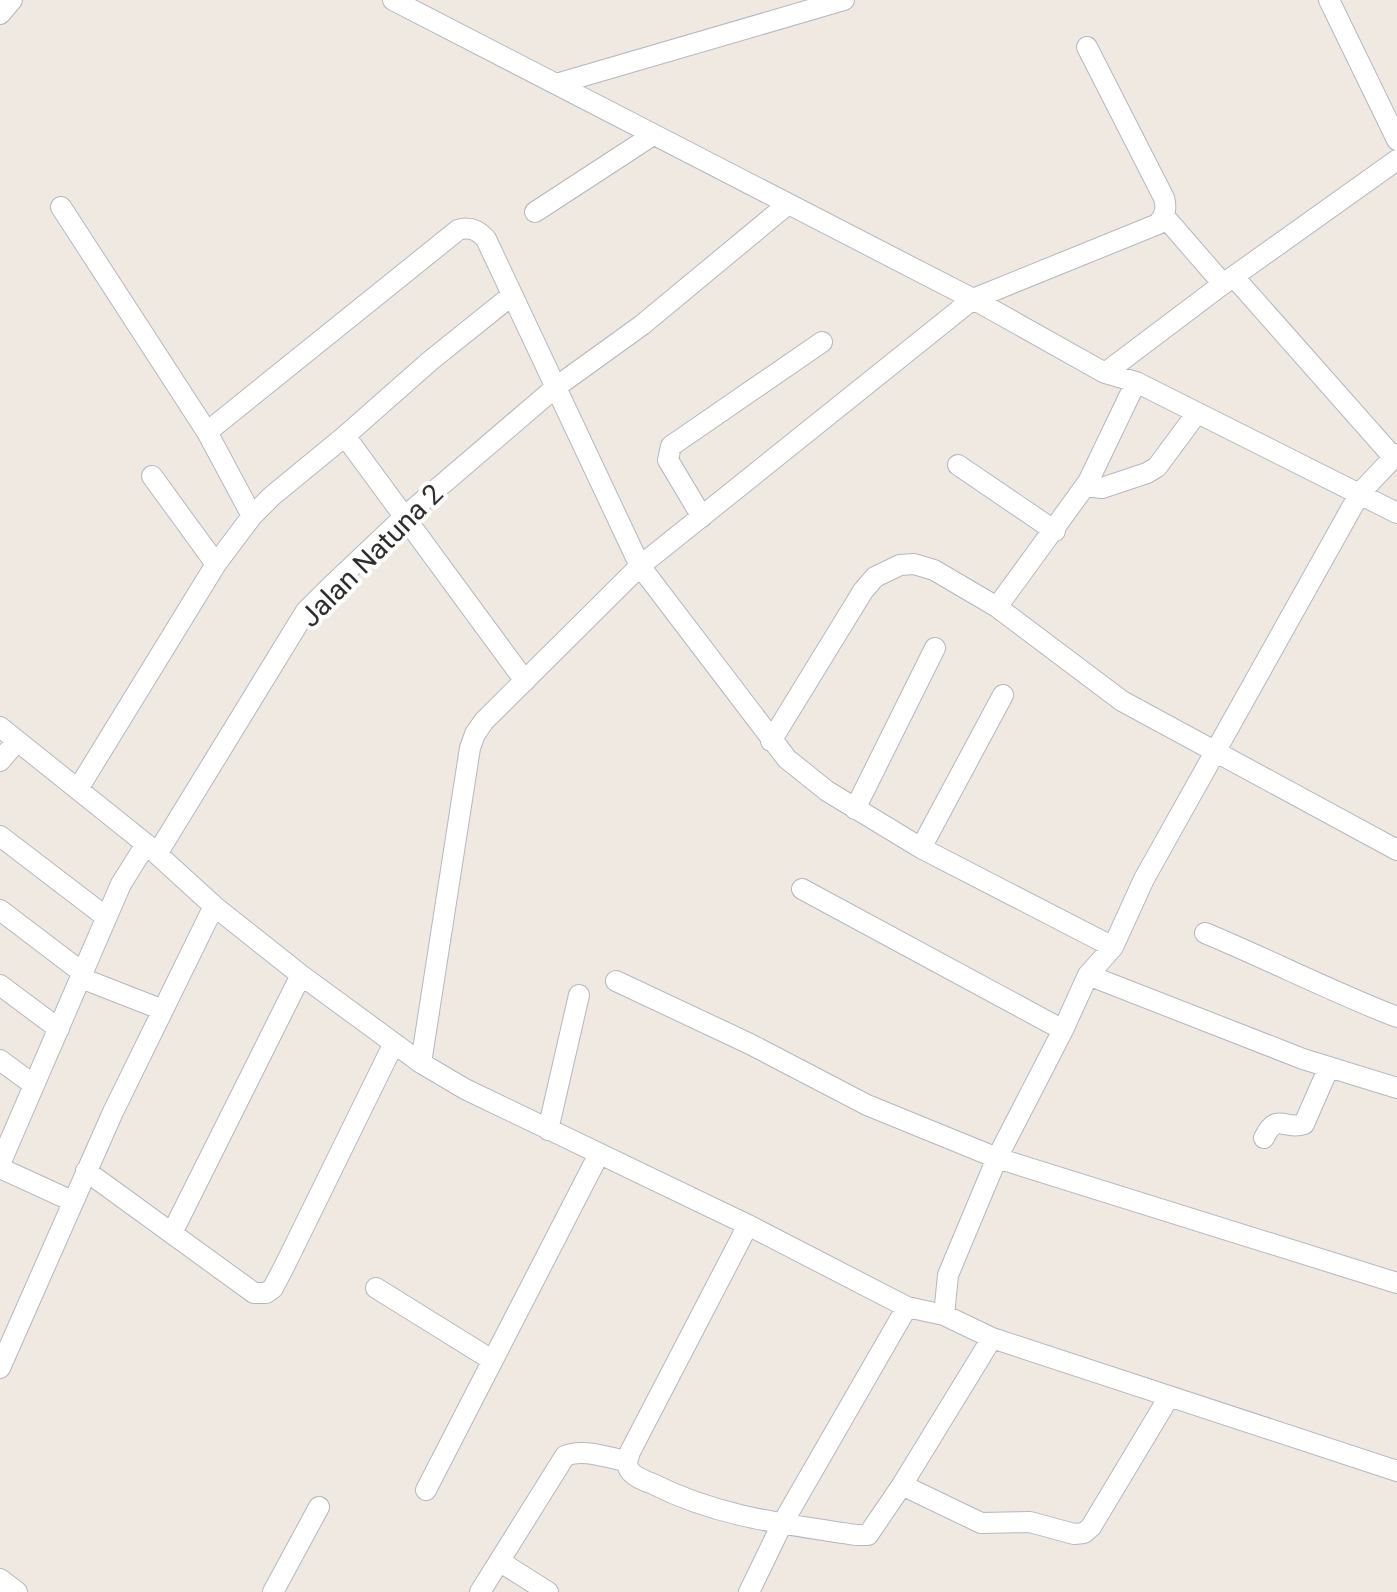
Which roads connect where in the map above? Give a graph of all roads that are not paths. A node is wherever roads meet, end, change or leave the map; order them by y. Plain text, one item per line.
1 (12, 0) edge
2 (394, 0) edge
3 (844, 0) edge
4 (1328, 0) edge
5 (0, 14) edge
6 (1087, 47) dead end
7 (556, 84) junction
8 (654, 135) junction
9 (1397, 140) edge
10 (1397, 160) edge
11 (788, 204) junction
12 (61, 206) dead end
13 (535, 212) dead end
14 (1164, 216) junction
15 (1228, 280) junction
16 (510, 296) junction
17 (973, 299) junction
18 (822, 342) dead end
19 (1105, 373) junction
20 (1136, 382) junction
21 (556, 387) junction
22 (1198, 412) junction
23 (207, 432) junction
24 (345, 436) junction
25 (1395, 456) edge
26 (958, 466) dead end
27 (152, 476) dead end
28 (1086, 486) junction
29 (1360, 492) junction
30 (1397, 513) edge
31 (252, 516) junction
32 (404, 517) junction
33 (702, 517) junction
34 (1054, 531) junction
35 (216, 564) junction
36 (640, 566) junction
37 (997, 608) junction
38 (935, 648) dead end
39 (525, 681) junction
40 (1003, 695) dead end
41 (8, 734) edge
42 (772, 742) junction
43 (1214, 751) junction
44 (0, 761) edge
45 (78, 790) junction
46 (855, 809) junction
47 (0, 836) edge
48 (922, 848) junction
49 (152, 849) junction
50 (1397, 850) edge
51 (802, 888) dead end
52 (214, 906) junction
53 (0, 910) edge
54 (106, 917) junction
55 (1205, 933) dead end
56 (1113, 947) junction
57 (1088, 975) junction
58 (82, 976) junction
59 (301, 976) junction
60 (616, 981) dead end
61 (0, 985) edge
62 (579, 995) dead end
63 (163, 1010) junction
64 (1397, 1017) edge
65 (58, 1029) junction
66 (1063, 1030) junction
67 (394, 1043) junction
68 (0, 1060) edge
69 (421, 1063) junction
70 (1329, 1067) junction
71 (34, 1085) junction
72 (1397, 1088) edge
73 (548, 1130) junction
74 (5, 1137) edge
75 (1264, 1138) dead end
76 (600, 1154) junction
77 (996, 1158) junction
78 (0, 1166) edge
79 (86, 1171) junction
80 (72, 1201) junction
81 (748, 1226) junction
82 (172, 1233) junction
83 (1397, 1282) edge
84 (376, 1288) dead end
85 (907, 1307) junction
86 (944, 1315) junction
87 (992, 1338) junction
88 (492, 1360) junction
89 (0, 1368) edge
90 (1169, 1397) junction
91 (627, 1462) junction
92 (1397, 1472) edge
93 (902, 1484) junction
94 (426, 1490) dead end
95 (319, 1507) dead end
96 (782, 1524) junction
97 (498, 1560) junction
98 (0, 1579) edge
99 (17, 1592) edge
100 (273, 1592) edge
101 (480, 1592) edge
102 (548, 1592) edge
103 (749, 1592) edge

1 - 5 street
2 - 7 street
3 - 7 street
4 - 9 street
6 - 14 street
7 - 8 street
8 - 11 street
8 - 13 street
10 - 15 street
11 - 17 street
11 - 21 street, Jalan Natuna 2
12 - 23 street
14 - 15 street
14 - 17 street
15 - 19 street
15 - 25 street
16 - 21 street
16 - 23 street
16 - 24 street
17 - 19 street
17 - 33 street
18 - 33 street
19 - 20 street
20 - 22 street
20 - 28 street
21 - 32 street, Jalan Natuna 2
21 - 36 street
22 - 28 street
22 - 29 street
23 - 31 street
24 - 31 street
24 - 32 street
25 - 29 street
26 - 34 street
27 - 35 street
28 - 34 street
29 - 30 street
29 - 43 street
31 - 35 street
32 - 39 street
32 - 49 street, Jalan Natuna 2
33 - 36 street
34 - 37 street
35 - 45 street
36 - 39 street
36 - 42 street
37 - 42 street
37 - 43 street
38 - 46 street
39 - 69 street
40 - 48 street
41 - 44 street
41 - 45 street
42 - 46 street
43 - 50 street
43 - 56 street
45 - 49 street
46 - 48 street
47 - 54 street
48 - 56 street
49 - 52 street
49 - 54 street, Jalan Natuna 2
51 - 66 street
52 - 59 street
52 - 63 street
53 - 58 street
54 - 58 street, Jalan Natuna 2
55 - 64 street
56 - 57 street
57 - 66 street
57 - 70 street
58 - 63 street
58 - 65 street, Jalan Natuna 2
59 - 67 street
59 - 82 street
60 - 77 street
61 - 65 street
62 - 73 street
63 - 79 street
65 - 71 street, Jalan Natuna 2
66 - 77 street
67 - 69 street
67 - 82 street
68 - 71 street
69 - 73 street
70 - 72 street
70 - 75 street
71 - 74 street, Jalan Natuna 2
73 - 76 street
74 - 78 street, Jalan Natuna 2
76 - 81 street
76 - 88 street
77 - 83 street
77 - 86 street
78 - 80 street
79 - 80 street
79 - 82 street
80 - 89 street
81 - 85 street
81 - 91 street
84 - 88 street
85 - 86 street
85 - 96 street
86 - 87 street
87 - 90 street
87 - 93 street
88 - 94 street
90 - 92 street
90 - 93 street
91 - 96 street
91 - 97 street
93 - 96 street
95 - 100 street
96 - 103 street
97 - 101 street
97 - 102 street
98 - 99 street

